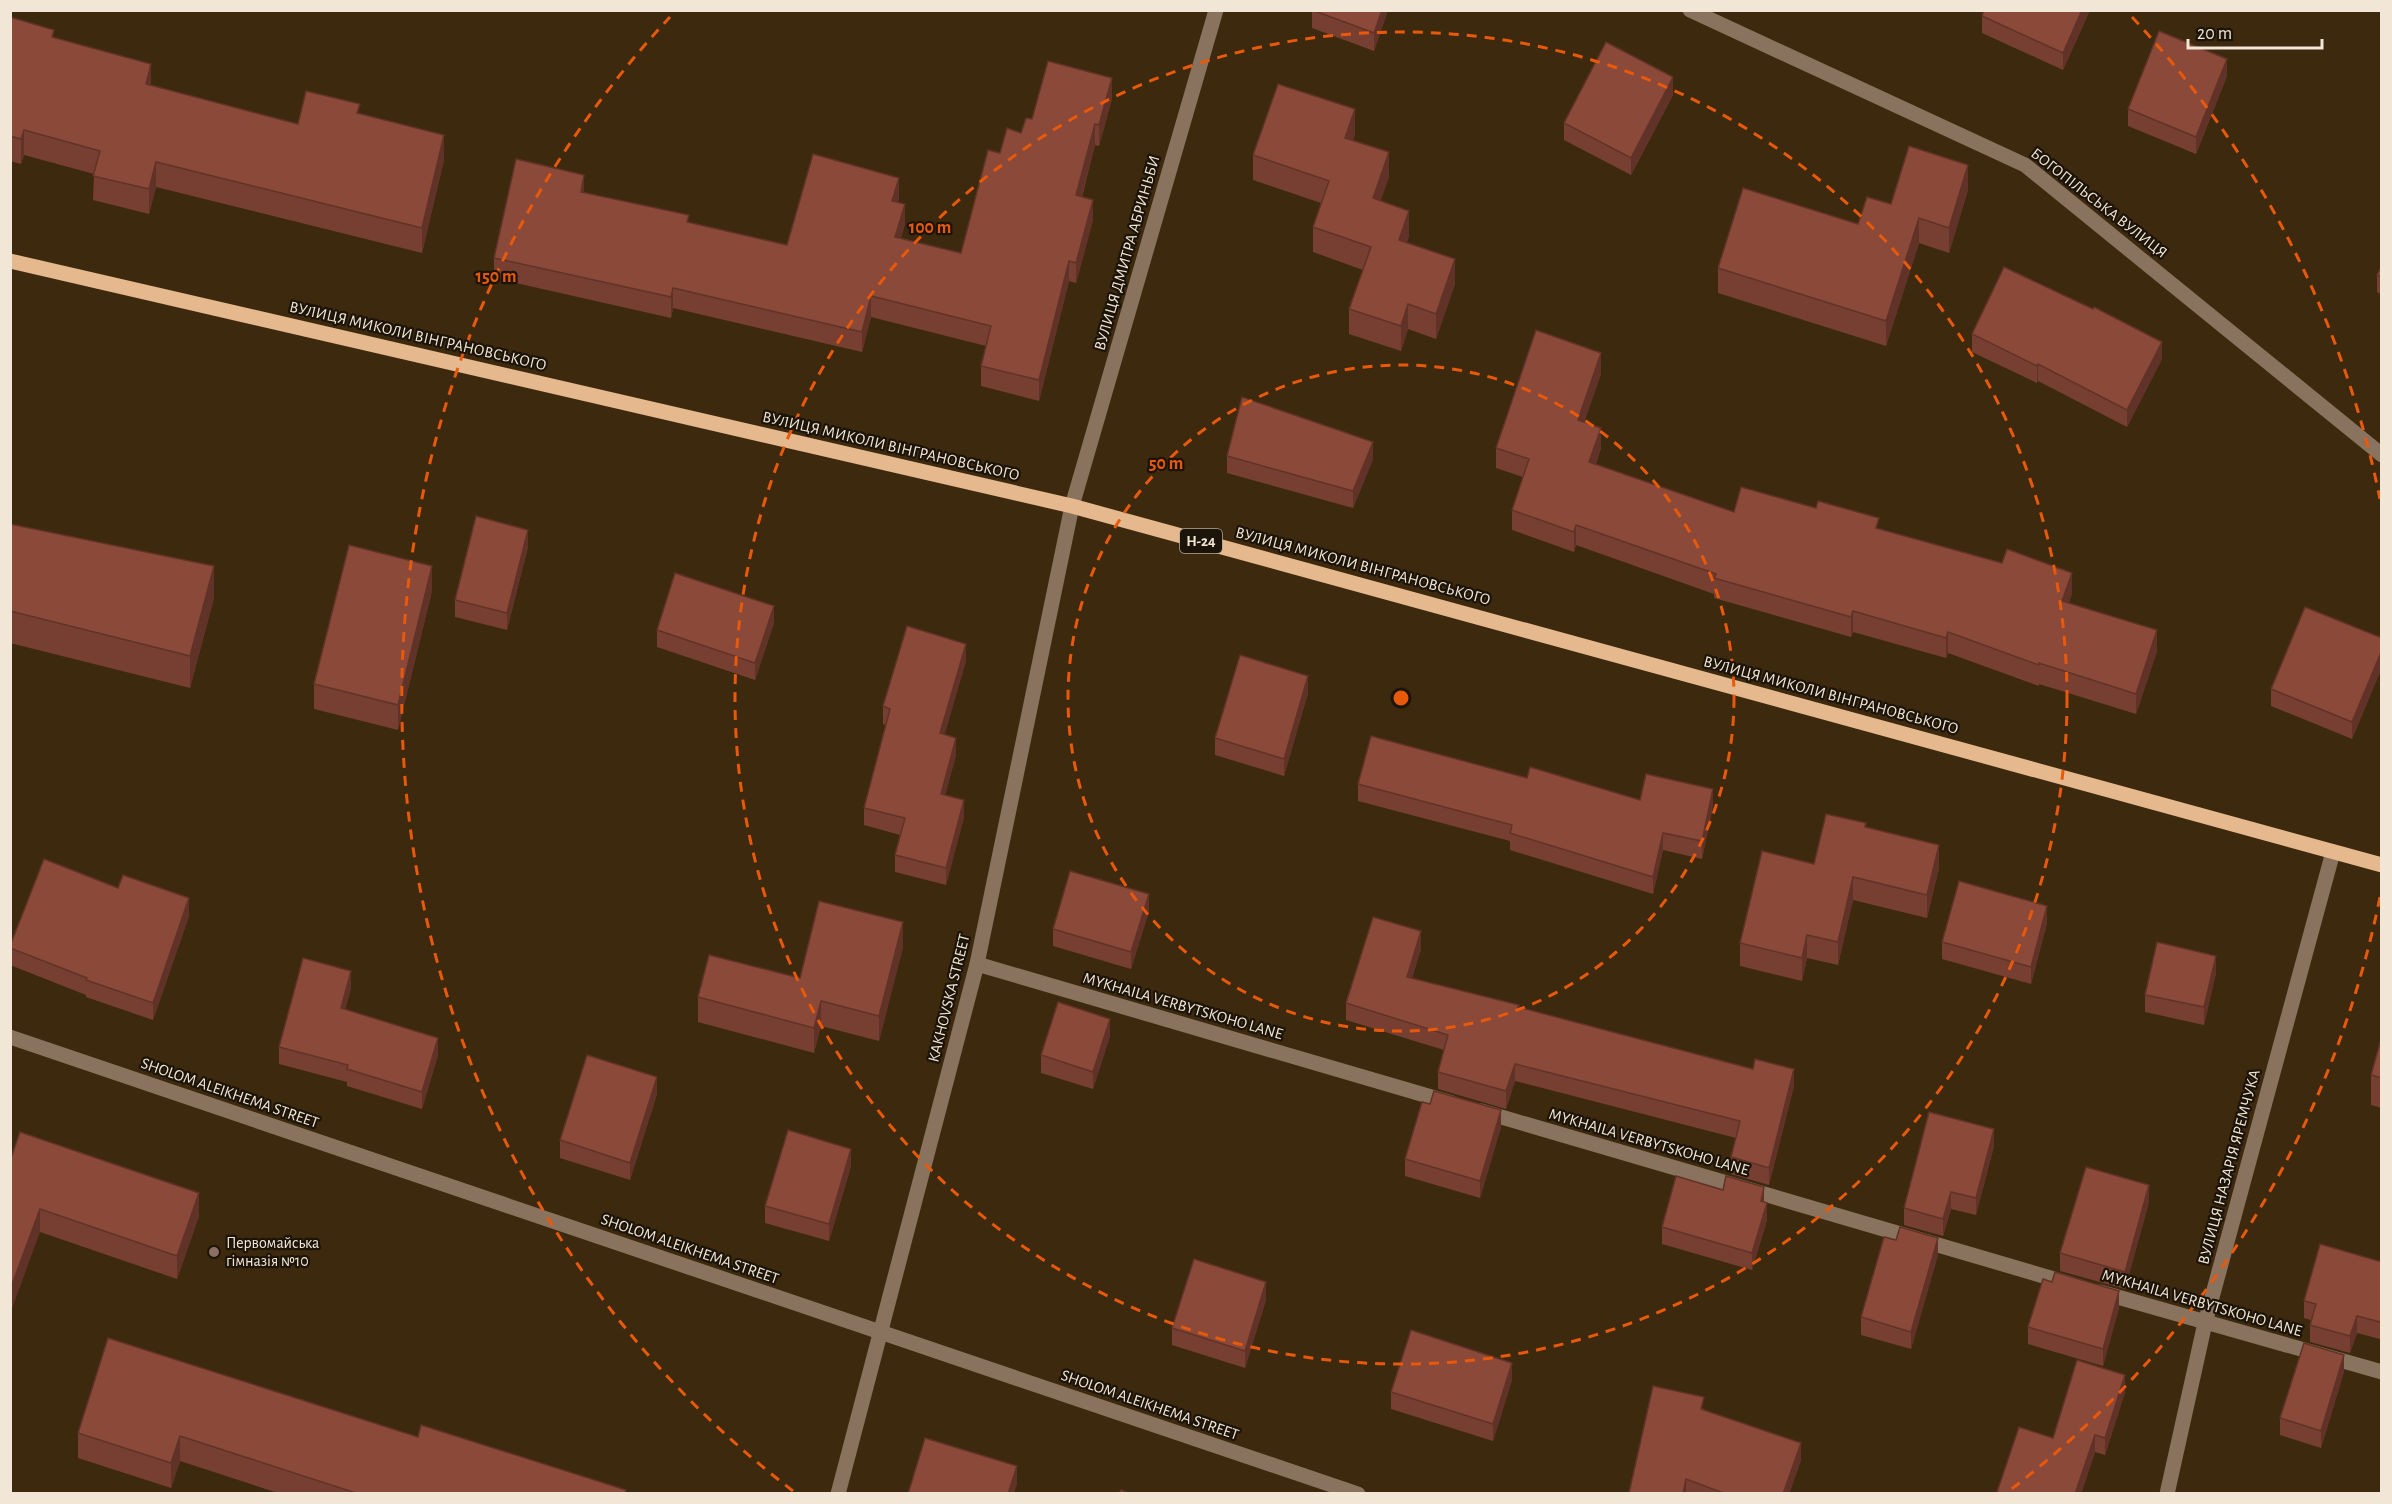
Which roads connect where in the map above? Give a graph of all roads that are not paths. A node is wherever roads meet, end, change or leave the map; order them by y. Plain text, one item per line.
1 (1216, 10) edge
2 (1690, 10) edge
3 (10, 261) edge
4 (2382, 455) edge
5 (1072, 506) junction
6 (2333, 852) junction
7 (2382, 865) edge
8 (977, 964) junction
9 (10, 1037) edge
10 (2205, 1323) junction
11 (882, 1334) junction
12 (2382, 1372) edge
13 (838, 1494) edge
14 (1358, 1494) edge
15 (2167, 1494) edge

1 - 5 street, ВУЛИЦЯ ДМИТРА АБРИНЬБИ
2 - 4 street, БОГОПІЛЬСЬКА ВУЛИЦЯ
3 - 5 main road, ВУЛИЦЯ МИКОЛИ ВІНГРАНОВСЬКОГО / Н-24
5 - 6 main road, ВУЛИЦЯ МИКОЛИ ВІНГРАНОВСЬКОГО / Н-24
5 - 8 street, KAKHOVSKA STREET
6 - 7 main road, ВУЛИЦЯ МИКОЛИ ВІНГРАНОВСЬКОГО / Н-24
6 - 10 street, ВУЛИЦЯ НАЗАРІЯ ЯРЕМЧУКА
8 - 10 street, MYKHAILA VERBYTSKOHO LANE
8 - 11 street, KAKHOVSKA STREET
9 - 11 street, SHOLOM ALEIKHEMA STREET
10 - 12 street, MYKHAILA VERBYTSKOHO LANE
10 - 15 street, ВУЛИЦЯ НАЗАРІЯ ЯРЕМЧУКА
11 - 13 street, KAKHOVSKA STREET
11 - 14 street, SHOLOM ALEIKHEMA STREET

